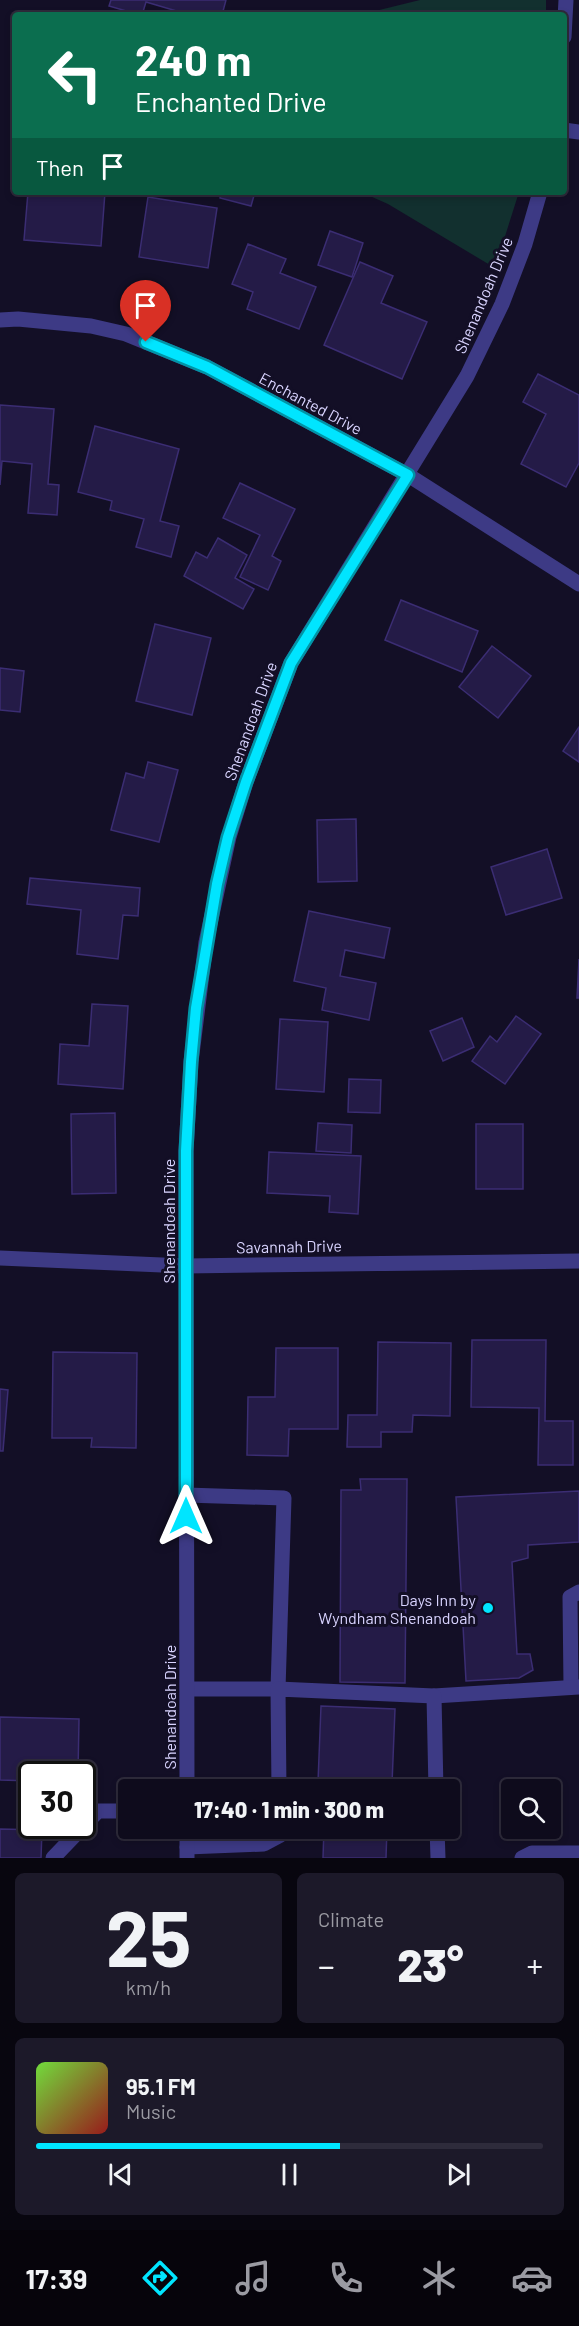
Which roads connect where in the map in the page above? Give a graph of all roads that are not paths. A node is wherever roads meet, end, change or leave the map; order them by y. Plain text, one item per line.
1 (539, 195) edge
2 (0, 320) edge
3 (408, 475) junction
4 (579, 584) edge
5 (0, 1258) edge
6 (579, 1261) edge
7 (186, 1266) junction
8 (186, 1495) junction
9 (579, 1592) edge
10 (575, 1687) edge
11 (188, 1689) junction
12 (278, 1689) junction
13 (434, 1696) junction
14 (187, 1779) edge
15 (279, 1779) edge
16 (436, 1779) edge
17 (118, 1811) edge
18 (273, 1839) edge
19 (437, 1839) edge
20 (187, 1852) edge
21 (579, 1853) edge
22 (53, 1858) edge
23 (438, 1858) edge
24 (522, 1858) edge

1 - 3 street, Shenandoah Drive
2 - 3 street, Enchanted Drive
3 - 4 street, Enchanted Drive
3 - 7 street, Shenandoah Drive
5 - 7 street, Savannah Drive
6 - 7 street, Savannah Drive
7 - 8 street, Shenandoah Drive
8 - 11 street, Shenandoah Drive
8 - 12 street
9 - 10 street
10 - 13 street
11 - 12 street
11 - 14 street, Shenandoah Drive
12 - 13 street
12 - 15 street
13 - 16 street
17 - 22 street
18 - 20 street
19 - 23 street
21 - 24 street

